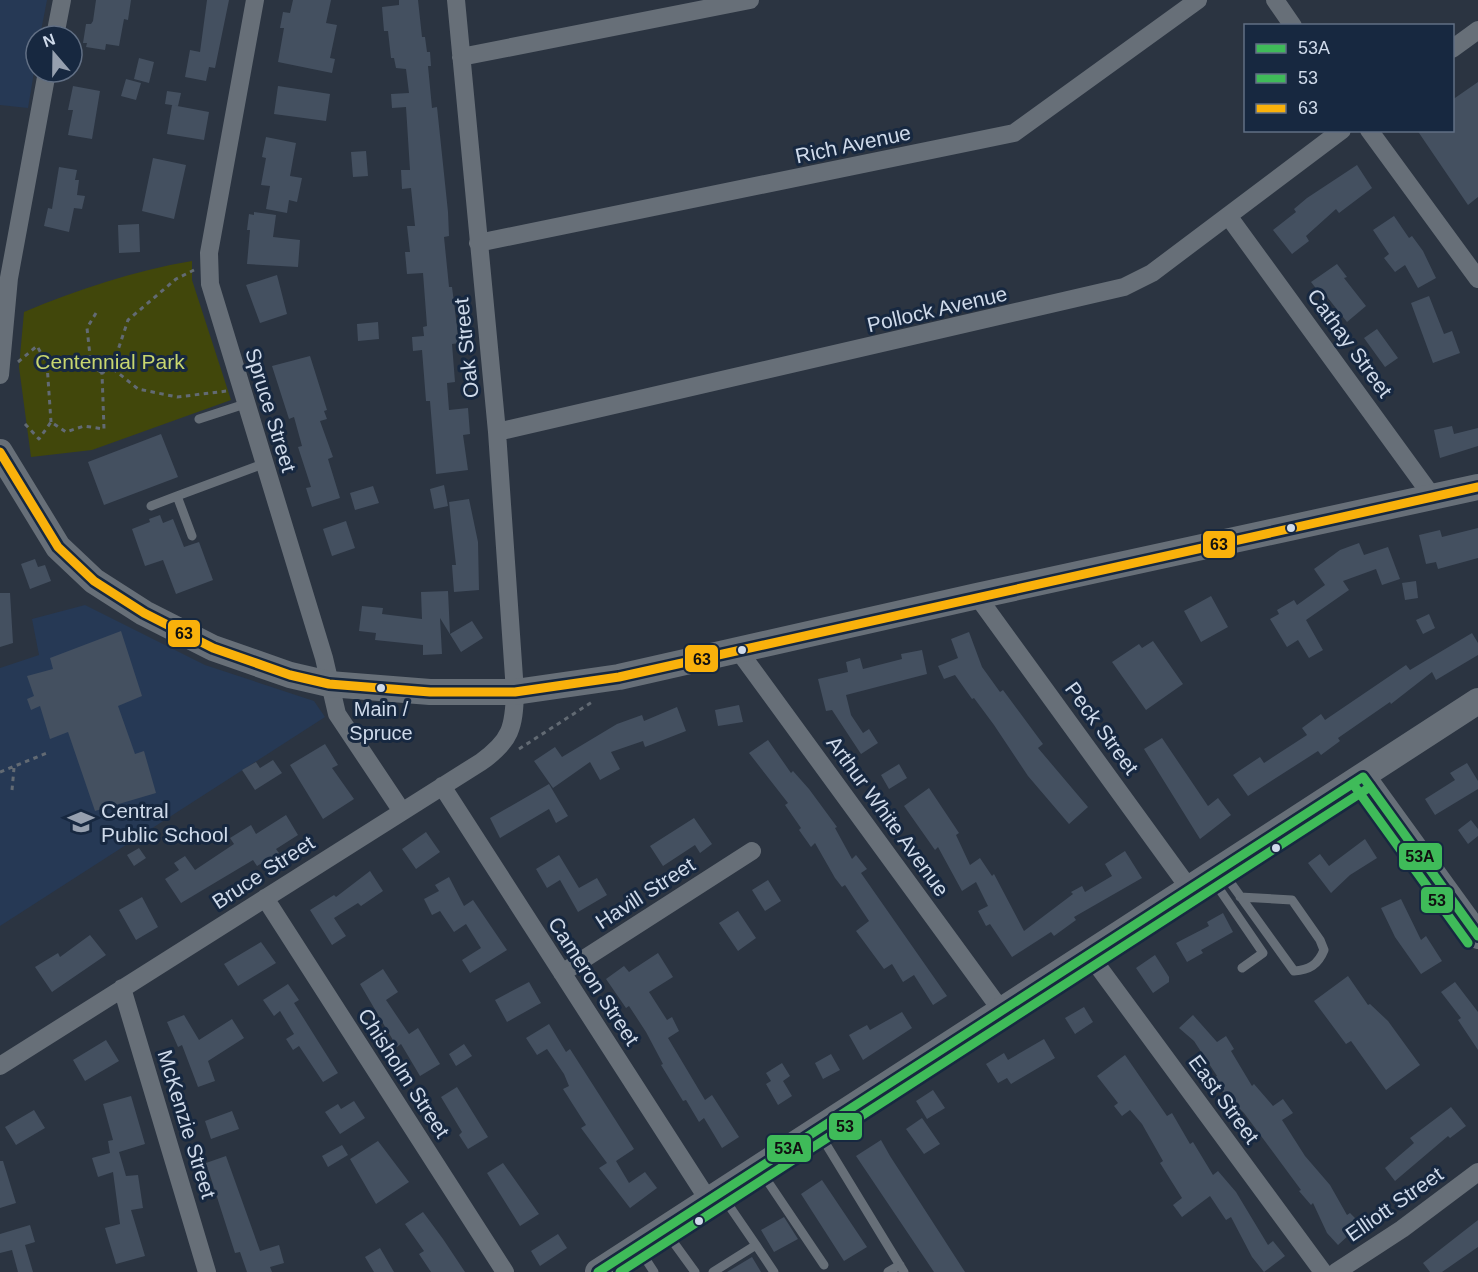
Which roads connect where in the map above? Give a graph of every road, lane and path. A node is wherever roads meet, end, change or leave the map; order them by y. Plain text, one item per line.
1 (62, 0) edge
2 (255, 0) edge
3 (456, 0) edge
4 (750, 0) edge
5 (1198, 0) edge
6 (1275, 0) edge
7 (57, 24) edge
8 (1292, 24) edge
9 (1478, 30) edge
10 (1454, 48) edge
11 (461, 57) junction
12 (45, 84) edge
13 (1339, 132) edge
14 (1371, 132) edge
15 (1229, 216) junction
16 (478, 243) junction
17 (194, 270) dead end
18 (1478, 279) edge
19 (96, 313) dead end
20 (18, 362) dead end
21 (47, 364) junction
22 (91, 365) junction
23 (112, 368) junction
24 (102, 373) junction
25 (0, 375) edge
26 (227, 391) dead end
27 (245, 404) junction
28 (199, 419) dead end
29 (51, 422) junction
30 (25, 424) dead end
31 (497, 432) junction
32 (0, 452) edge
33 (263, 464) junction
34 (1478, 487) edge
35 (177, 496) junction
36 (1432, 496) junction
37 (151, 506) dead end
38 (192, 536) dead end
39 (977, 596) junction
40 (738, 650) junction
41 (330, 684) junction
42 (515, 692) junction
43 (597, 698) dead end
44 (1478, 701) edge
45 (516, 752) dead end
46 (47, 753) dead end
47 (14, 768) junction
48 (0, 772) edge
49 (1363, 777) junction
50 (442, 786) junction
51 (12, 790) dead end
52 (401, 810) junction
53 (753, 851) dead end
54 (1206, 877) junction
55 (1240, 897) junction
56 (265, 898) junction
57 (1478, 936) edge
58 (1089, 954) junction
59 (1242, 968) dead end
60 (562, 973) junction
61 (122, 988) junction
62 (1001, 1010) junction
63 (0, 1066) edge
64 (817, 1129) junction
65 (758, 1168) junction
66 (1478, 1172) edge
67 (715, 1197) junction
68 (664, 1230) junction
69 (756, 1245) junction
70 (638, 1247) junction
71 (824, 1265) dead end
72 (902, 1268) edge
73 (207, 1272) edge
74 (505, 1272) edge
75 (598, 1272) edge
76 (654, 1272) edge
77 (695, 1272) edge
78 (713, 1272) edge
79 (774, 1272) edge
80 (888, 1272) edge
81 (1323, 1272) edge
82 (1336, 1272) edge

1 - 7 street
2 - 27 street, Spruce Street
3 - 11 street, Oak Street
4 - 11 street
5 - 16 street, Rich Avenue
6 - 8 street
9 - 10 street
11 - 16 street, Oak Street
12 - 25 street
13 - 15 street, Pollock Avenue
14 - 18 street
15 - 31 street, Pollock Avenue
15 - 36 street, Cathay Street
16 - 31 street, Oak Street
17 - 23 path
19 - 22 path
20 - 21 path
21 - 22 path
21 - 29 path
22 - 24 path
23 - 24 path
23 - 26 path
24 - 29 path
27 - 28 lane
27 - 33 street, Spruce Street
29 - 30 path
31 - 42 street, Oak Street
32 - 41 main road
33 - 35 lane
33 - 41 street, Spruce Street
34 - 36 main road
35 - 37 lane
35 - 38 lane
36 - 39 main road
39 - 40 main road
39 - 54 street, Peck Street
40 - 42 main road
40 - 62 street, Arthur White Avenue
41 - 42 main road
41 - 52 street, Spruce Street
42 - 50 street, Bruce Street
43 - 45 path
44 - 49 main road
46 - 47 path
47 - 48 path
47 - 51 path
49 - 54 main road
49 - 57 main road
50 - 52 street, Bruce Street
50 - 60 street, Cameron Street
52 - 56 street, Bruce Street
53 - 60 street, Havill Street
54 - 55 lane
54 - 58 main road
54 - 59 lane
55 - 55 lane
56 - 61 street, Bruce Street
56 - 74 street, Chisholm Street
58 - 62 main road
58 - 81 street, East Street
60 - 67 street, Cameron Street
61 - 63 street, Bruce Street
61 - 73 street, McKenzie Street
62 - 64 main road
64 - 65 main road
64 - 72 lane
65 - 67 main road
65 - 71 lane
66 - 82 street, Elliott Street
67 - 68 main road
67 - 69 lane
68 - 70 main road
68 - 77 lane
69 - 78 lane
69 - 79 lane
70 - 75 main road
70 - 76 lane
72 - 80 lane

